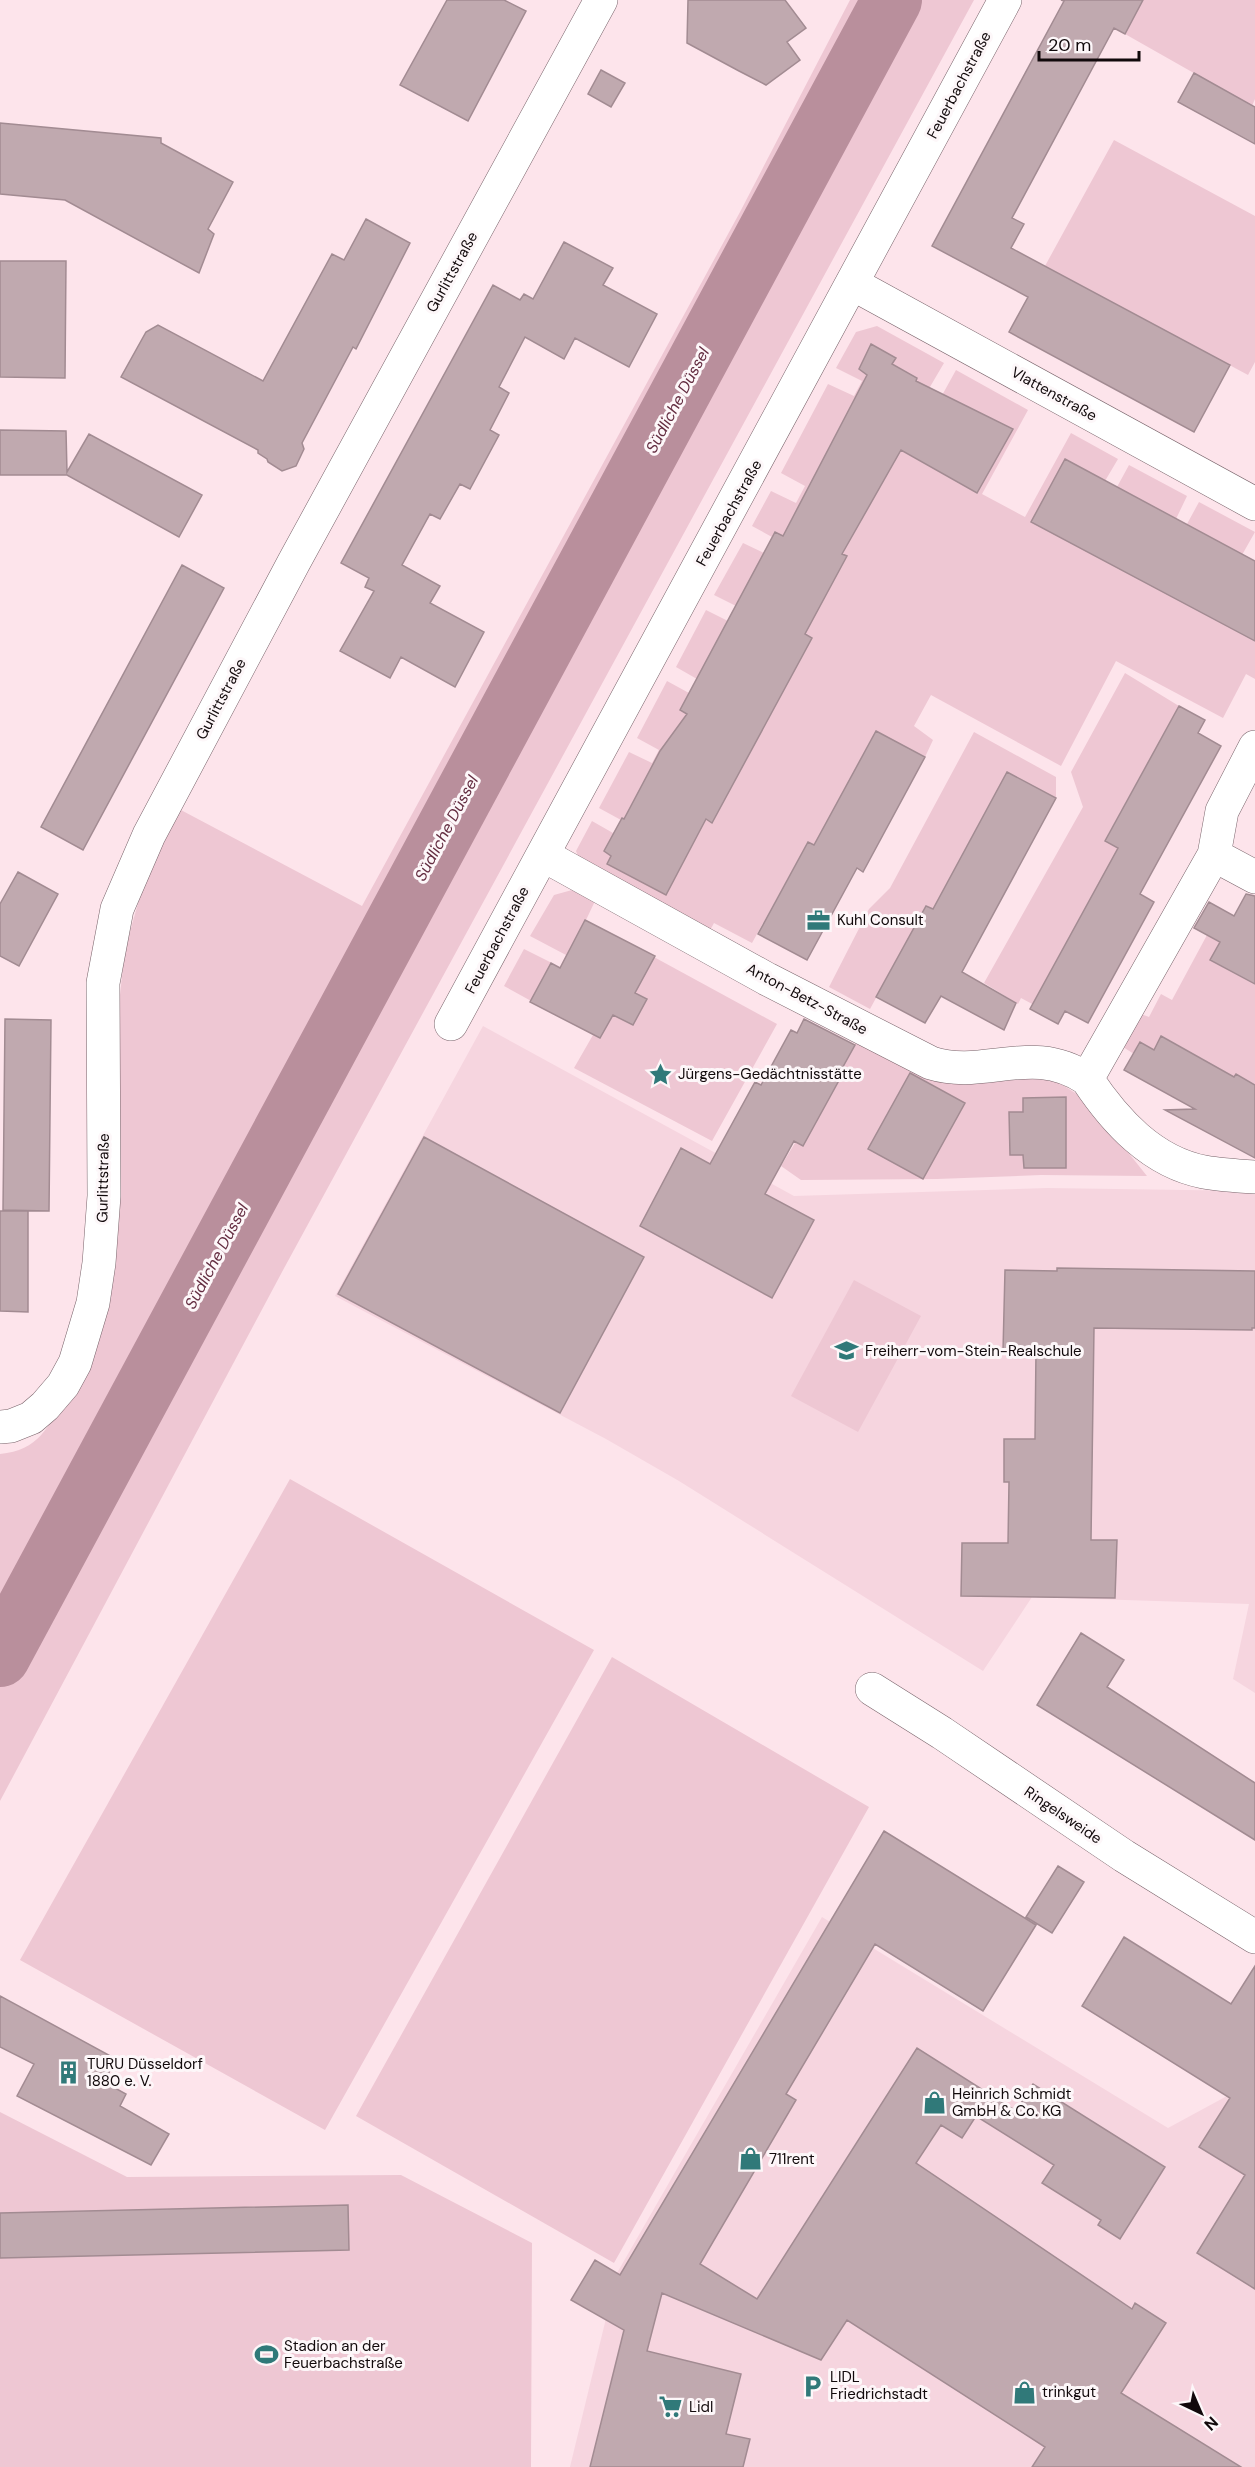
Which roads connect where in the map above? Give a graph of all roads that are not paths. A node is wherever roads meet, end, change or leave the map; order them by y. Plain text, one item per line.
1 (601, 0) edge
2 (1005, 0) edge
3 (853, 284) junction
4 (1255, 504) edge
5 (1255, 747) edge
6 (543, 855) junction
7 (1214, 855) junction
8 (1255, 877) edge
9 (451, 1024) dead end
10 (1087, 1079) junction
11 (1255, 1177) edge
12 (0, 1428) edge
13 (872, 1689) dead end
14 (1255, 1937) edge

1 - 12 street, Gurlittstraße
2 - 3 street, Feuerbachstraße
3 - 4 street, Vlattenstraße
3 - 6 street, Feuerbachstraße
5 - 7 street
6 - 9 street, Feuerbachstraße
6 - 10 street, Anton-Betz-Straße
7 - 8 street
7 - 10 street
10 - 11 street
13 - 14 street, Ringelsweide

